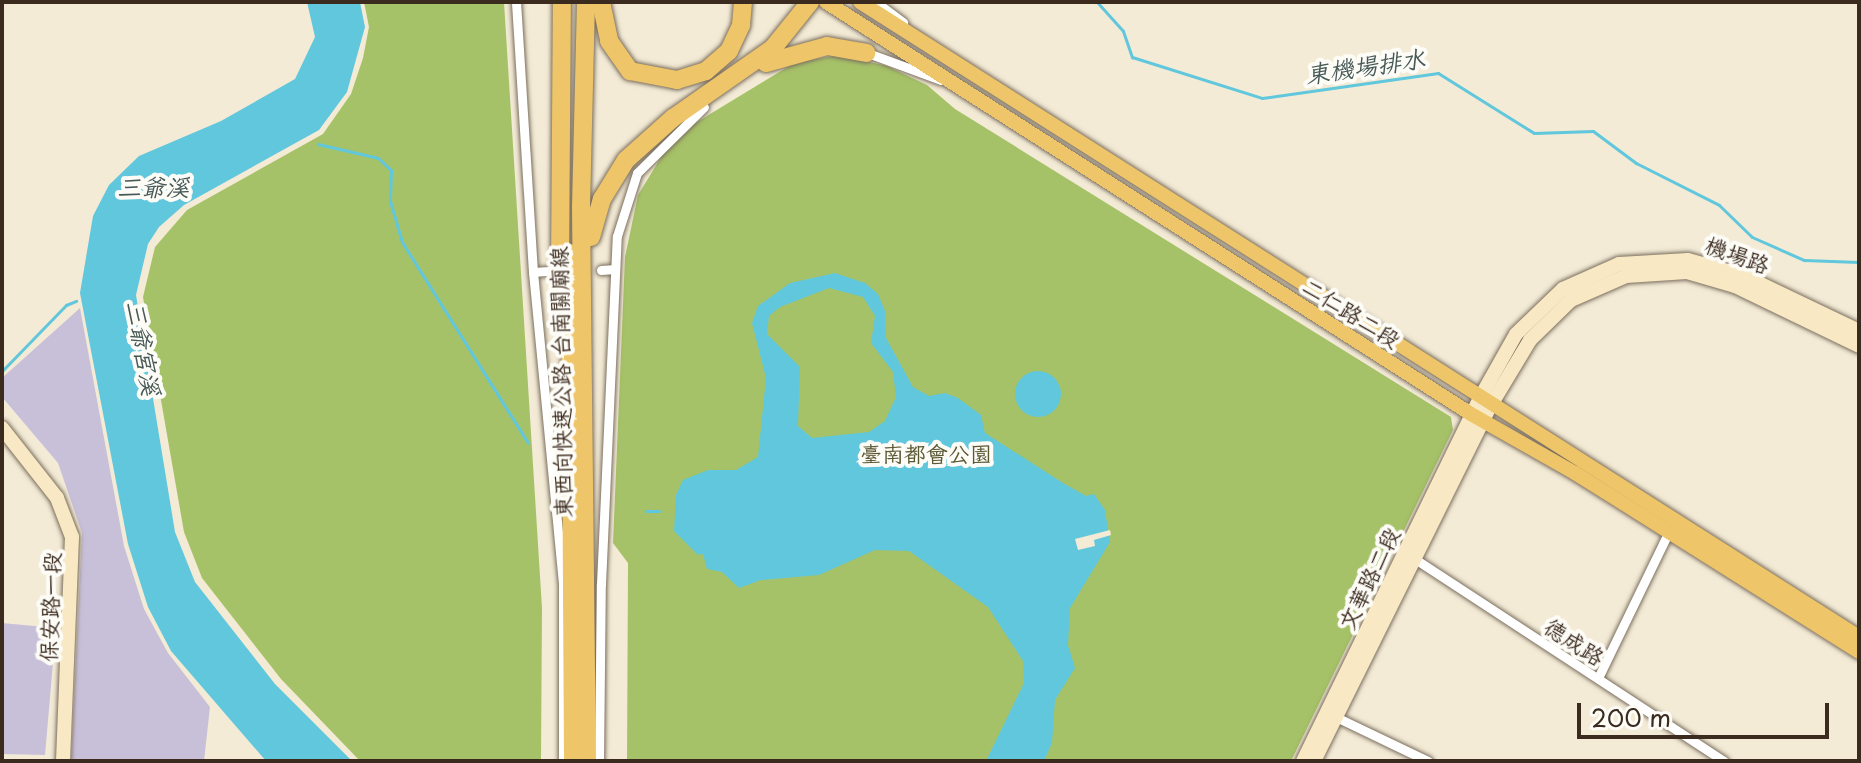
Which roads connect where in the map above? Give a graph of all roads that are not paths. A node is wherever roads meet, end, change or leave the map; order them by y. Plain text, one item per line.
1 (516, 2) edge
2 (552, 2) edge
3 (562, 2) edge
4 (574, 2) edge
5 (586, 2) edge
6 (601, 2) edge
7 (743, 2) edge
8 (810, 2) edge
9 (826, 2) edge
10 (860, 2) edge
11 (876, 2) edge
12 (866, 53) junction
13 (734, 77) junction
14 (959, 86) junction
15 (562, 101) junction
16 (1041, 121) junction
17 (615, 269) junction
18 (601, 270) dead end
19 (549, 271) dead end
20 (533, 272) junction
21 (570, 331) junction
22 (1859, 331) edge
23 (1859, 346) edge
24 (1485, 402) junction
25 (585, 412) junction
26 (1477, 417) junction
27 (2, 428) edge
28 (571, 522) junction
29 (1669, 531) junction
30 (1409, 556) junction
31 (581, 585) junction
32 (1859, 637) edge
33 (1859, 652) edge
34 (1598, 678) junction
35 (1336, 717) junction
36 (63, 761) edge
37 (563, 761) edge
38 (573, 761) edge
39 (587, 761) edge
40 (599, 761) edge
41 (1303, 761) edge
42 (1314, 761) edge
43 (1428, 761) edge
44 (1724, 761) edge

1 - 20 street
2 - 15 highway
3 - 15 highway
4 - 21 highway, 東西向快速公路 台南關廟線
5 - 25 highway, 東西向快速公路 台南關廟線
6 - 7 highway
8 - 13 highway
9 - 14 main road, 二仁路二段
10 - 16 main road, 二仁路二段
11 - 16 street
12 - 13 highway
12 - 14 street
12 - 17 street
13 - 25 highway
14 - 26 main road, 二仁路二段
15 - 21 highway
16 - 24 main road, 二仁路二段
17 - 18 street
17 - 31 street
19 - 20 street
20 - 28 street
21 - 28 highway, 東西向快速公路 台南關廟線
22 - 24 street, 機場路
23 - 24 street, 機場路
24 - 26 street, 機場路
24 - 32 main road, 二仁路二段
25 - 28 highway, 東西向快速公路 台南關廟線
26 - 29 main road, 二仁路二段
26 - 30 street, 文華路二段
27 - 36 street, 保安路一段
28 - 31 highway, 東西向快速公路 台南關廟線
28 - 31 street
29 - 33 main road, 二仁路二段
29 - 34 street
30 - 34 street, 德成路
30 - 35 street, 文華路二段
30 - 41 street, 文華路二段
31 - 37 street
31 - 38 highway, 東西向快速公路 台南關廟線
31 - 39 highway, 東西向快速公路 台南關廟線
31 - 40 street
34 - 44 street, 德成路
35 - 42 street, 文華路二段
35 - 43 street

